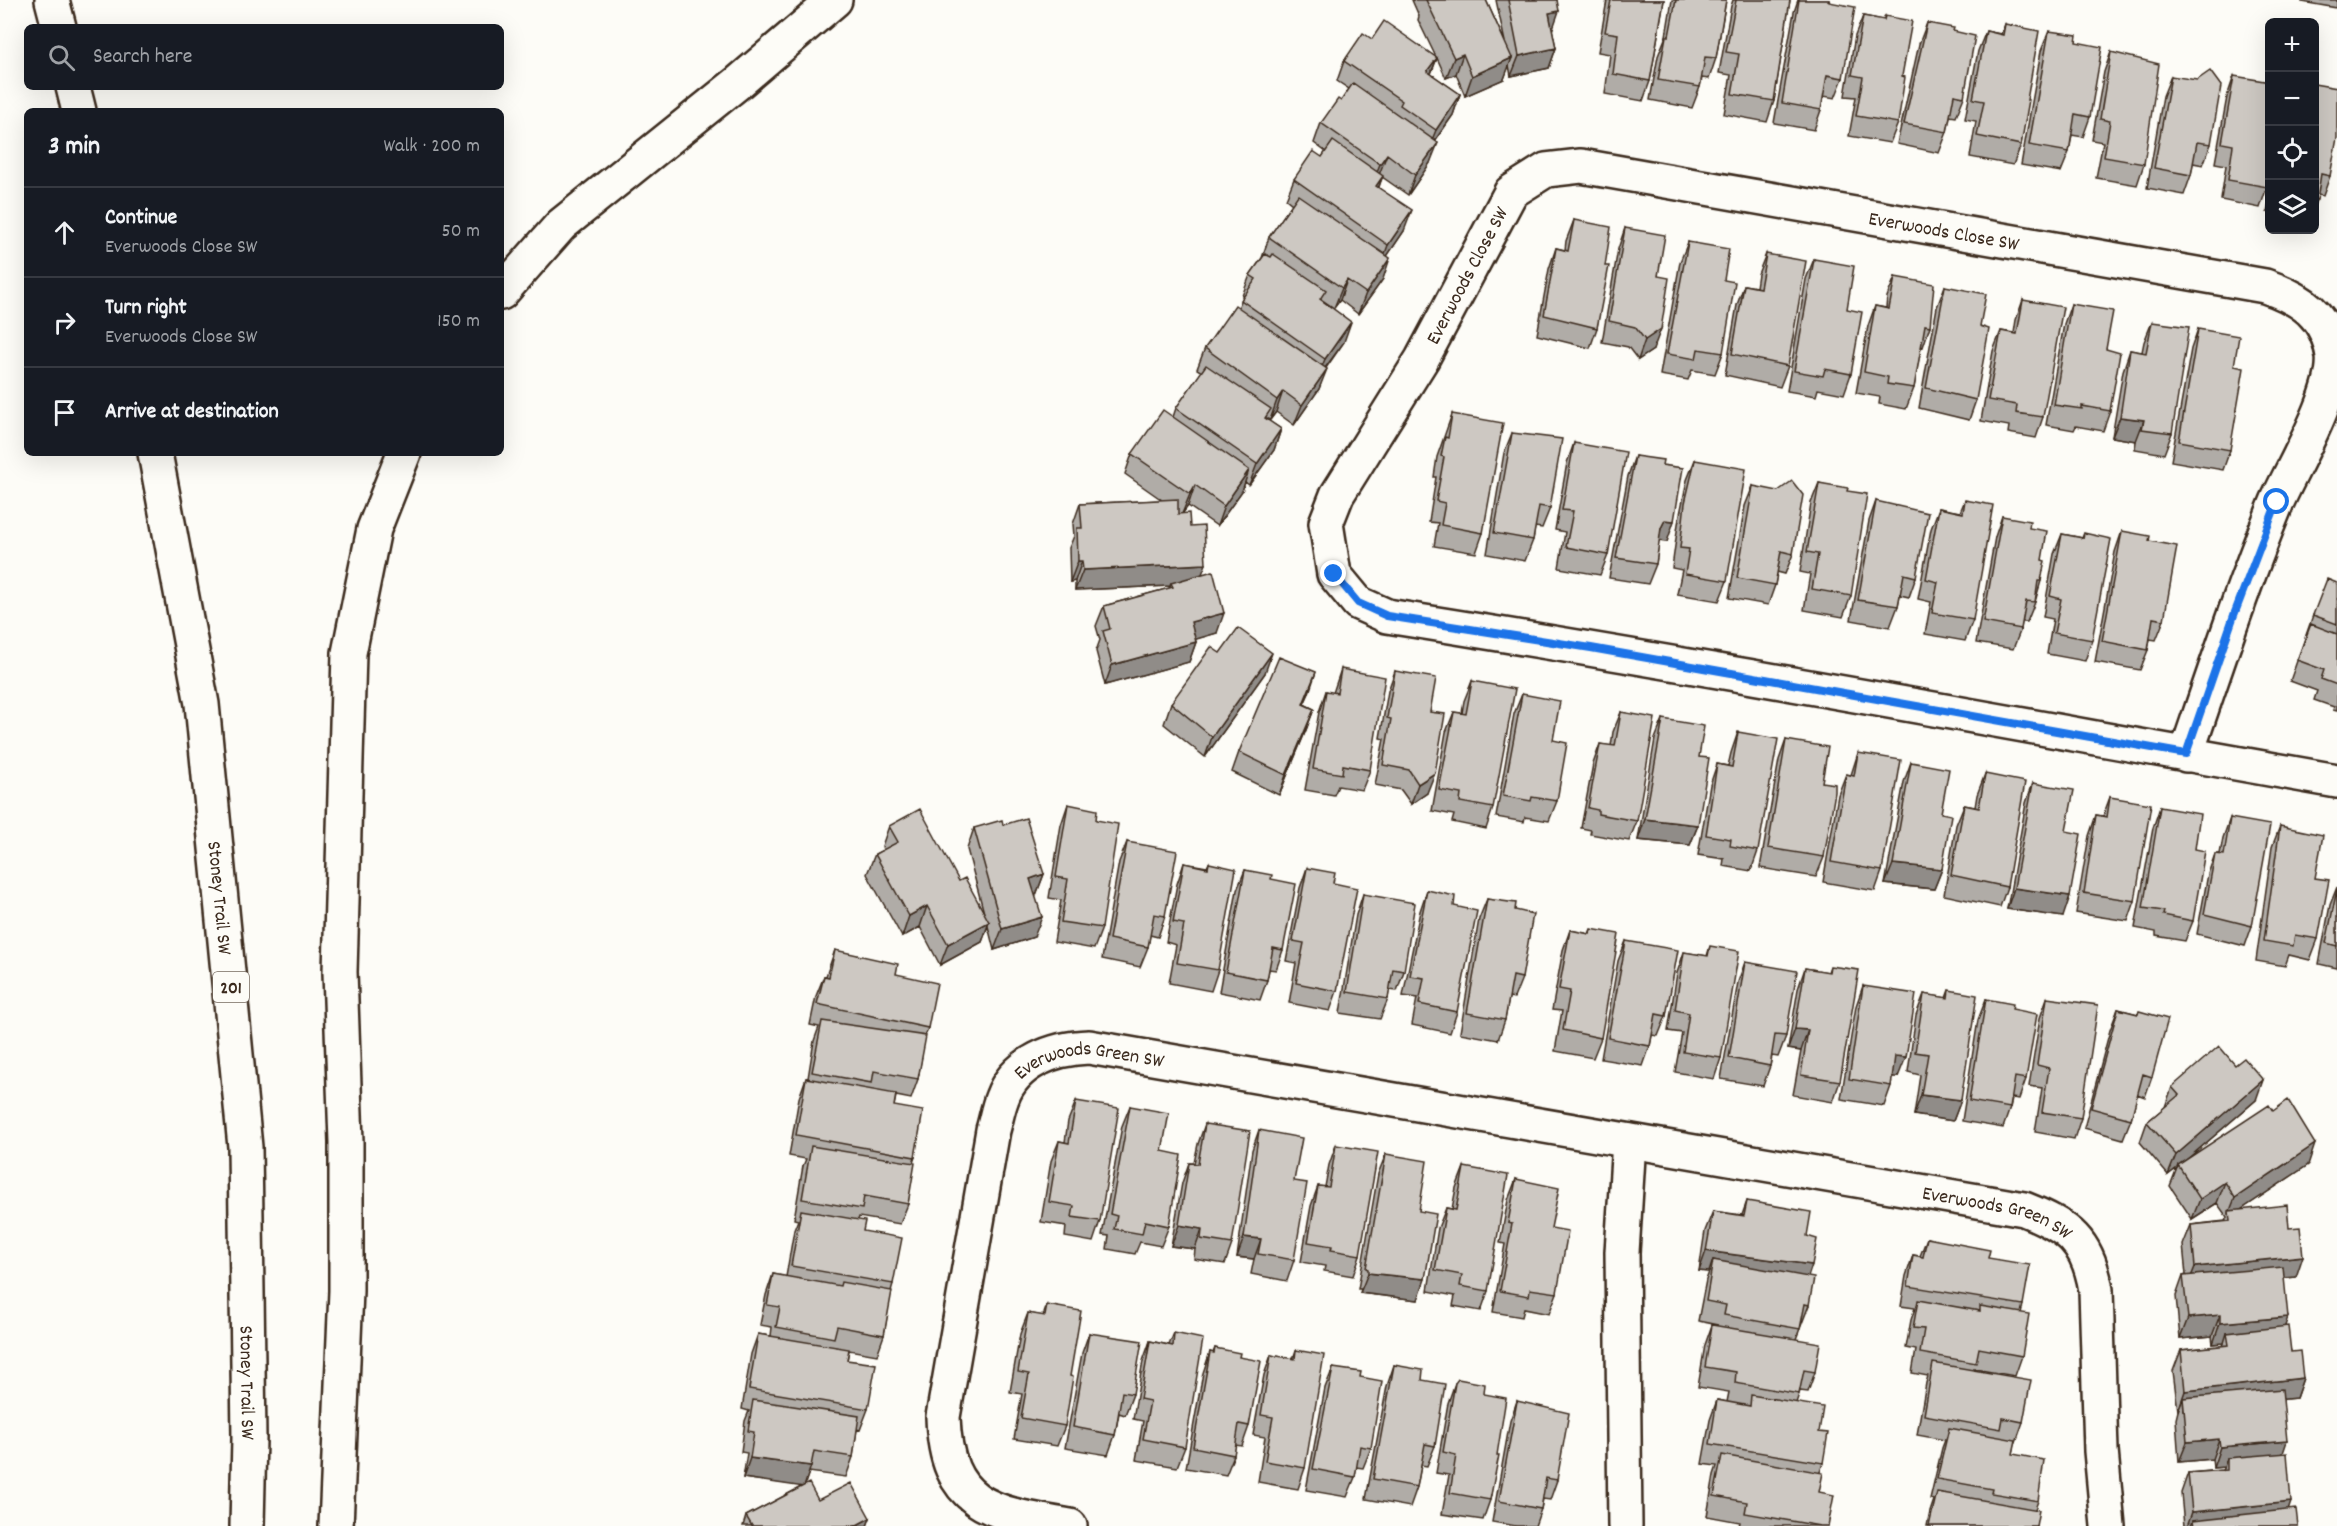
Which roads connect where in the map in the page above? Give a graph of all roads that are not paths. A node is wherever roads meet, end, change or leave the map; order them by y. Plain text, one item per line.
1 (52, 0) edge
2 (835, 0) edge
3 (58, 24) edge
4 (74, 90) edge
5 (78, 108) edge
6 (504, 289) edge
7 (156, 456) edge
8 (403, 456) edge
9 (2186, 754) junction
10 (2337, 781) edge
11 (1629, 1141) junction
12 (247, 1526) edge
13 (336, 1526) edge
14 (1070, 1526) edge
15 (1625, 1526) edge
16 (2108, 1526) edge

1 - 3 main road
2 - 6 main road
4 - 5 main road
7 - 12 main road, Stoney Trail SW / 201
8 - 13 main road
9 - 9 main road, Everwoods Close SW
9 - 10 main road, Everwoods Close SW
11 - 14 main road, Everwoods Green SW
11 - 15 main road
11 - 16 main road, Everwoods Green SW

